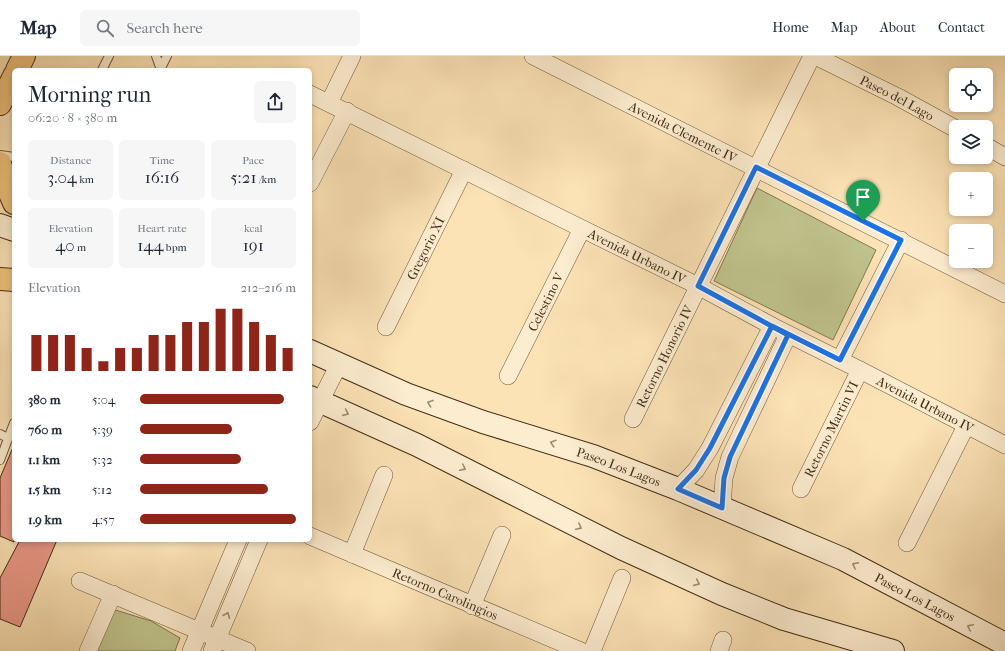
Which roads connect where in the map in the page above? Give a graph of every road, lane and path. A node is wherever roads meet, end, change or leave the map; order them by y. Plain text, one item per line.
1 (24, 56) edge
2 (109, 56) edge
3 (156, 56) edge
4 (167, 56) edge
5 (352, 56) edge
6 (533, 56) edge
7 (812, 56) edge
8 (815, 56) edge
9 (18, 68) edge
10 (103, 68) edge
11 (161, 68) edge
12 (161, 68) edge
13 (12, 80) edge
14 (312, 95) edge
15 (330, 103) junction
16 (0, 104) edge
17 (347, 111) junction
18 (949, 125) edge
19 (993, 150) edge
20 (0, 155) edge
21 (12, 157) edge
22 (1005, 157) edge
23 (0, 163) edge
24 (756, 167) junction
25 (464, 170) junction
26 (312, 179) edge
27 (12, 198) edge
28 (0, 225) edge
29 (12, 229) edge
30 (582, 229) junction
31 (901, 240) junction
32 (0, 269) edge
33 (12, 275) edge
34 (0, 279) edge
35 (12, 280) edge
36 (698, 286) junction
37 (1005, 294) edge
38 (772, 326) junction
39 (386, 327) dead end
40 (788, 335) junction
41 (312, 353) edge
42 (840, 360) junction
43 (339, 364) junction
44 (860, 370) junction
45 (508, 376) dead end
46 (315, 399) edge
47 (312, 413) edge
48 (633, 419) dead end
49 (966, 426) junction
50 (12, 428) edge
51 (0, 434) edge
52 (8, 438) junction
53 (1005, 445) edge
54 (710, 448) junction
55 (730, 457) junction
56 (0, 460) edge
57 (384, 475) dead end
58 (678, 489) junction
59 (802, 489) dead end
60 (722, 508) junction
61 (502, 536) dead end
62 (312, 537) edge
63 (237, 542) edge
64 (258, 542) edge
65 (907, 544) dead end
66 (352, 554) junction
67 (622, 578) dead end
68 (80, 581) dead end
69 (113, 594) junction
70 (472, 606) junction
71 (195, 628) junction
72 (214, 644) edge
73 (1005, 644) edge
74 (88, 651) edge
75 (191, 651) edge
76 (248, 651) edge
77 (581, 651) edge
78 (592, 651) edge
79 (893, 651) edge

1 - 9 highway
2 - 10 lane
3 - 11 lane
4 - 12 lane
5 - 15 street
6 - 24 street, Avenida Clemente IV
7 - 24 street, Retorno Honorio IV
8 - 18 street, Paseo del Lago
13 - 16 highway
14 - 15 street, Avenida Urbano IV
15 - 17 street, Avenida Urbano IV
17 - 25 street, Avenida Urbano IV
17 - 26 street
19 - 22 street
20 - 21 lane
23 - 27 highway
24 - 31 street, Avenida Clemente IV
24 - 36 street, Retorno Honorio IV
25 - 30 street, Avenida Urbano IV
25 - 39 street, Gregorio XI
28 - 29 street
30 - 36 street, Avenida Urbano IV
30 - 45 street, Celestino V
31 - 37 street, Avenida Clemente IV
31 - 42 street
32 - 33 street
34 - 35 highway
36 - 38 street, Avenida Urbano IV
36 - 48 street, Retorno Honorio IV
38 - 40 street, Avenida Urbano IV
38 - 54 street
40 - 42 street, Avenida Urbano IV
40 - 55 street
41 - 43 street, Paseo Los Lagos
42 - 44 street, Avenida Urbano IV
43 - 46 street
58 -> 43 street, Paseo Los Lagos
44 - 49 street, Avenida Urbano IV
44 - 59 street, Retorno Martin VI
46 - 47 street
46 -> 79 street
49 - 53 street, Avenida Urbano IV
49 - 65 street
50 - 52 lane
51 - 52 lane
52 - 56 lane
54 - 55 street
54 - 58 street
55 - 60 street
57 - 66 street
58 - 60 street, Paseo Los Lagos
73 -> 60 street, Paseo Los Lagos
61 - 70 street
62 - 66 street, Retorno Carolingios
63 - 71 street
72 -> 64 street
66 - 70 street, Retorno Carolingios
67 - 78 street
68 - 69 street
69 - 71 street
69 - 74 street
70 - 77 street, Retorno Carolingios
71 - 72 street
71 - 75 street
72 - 76 street

